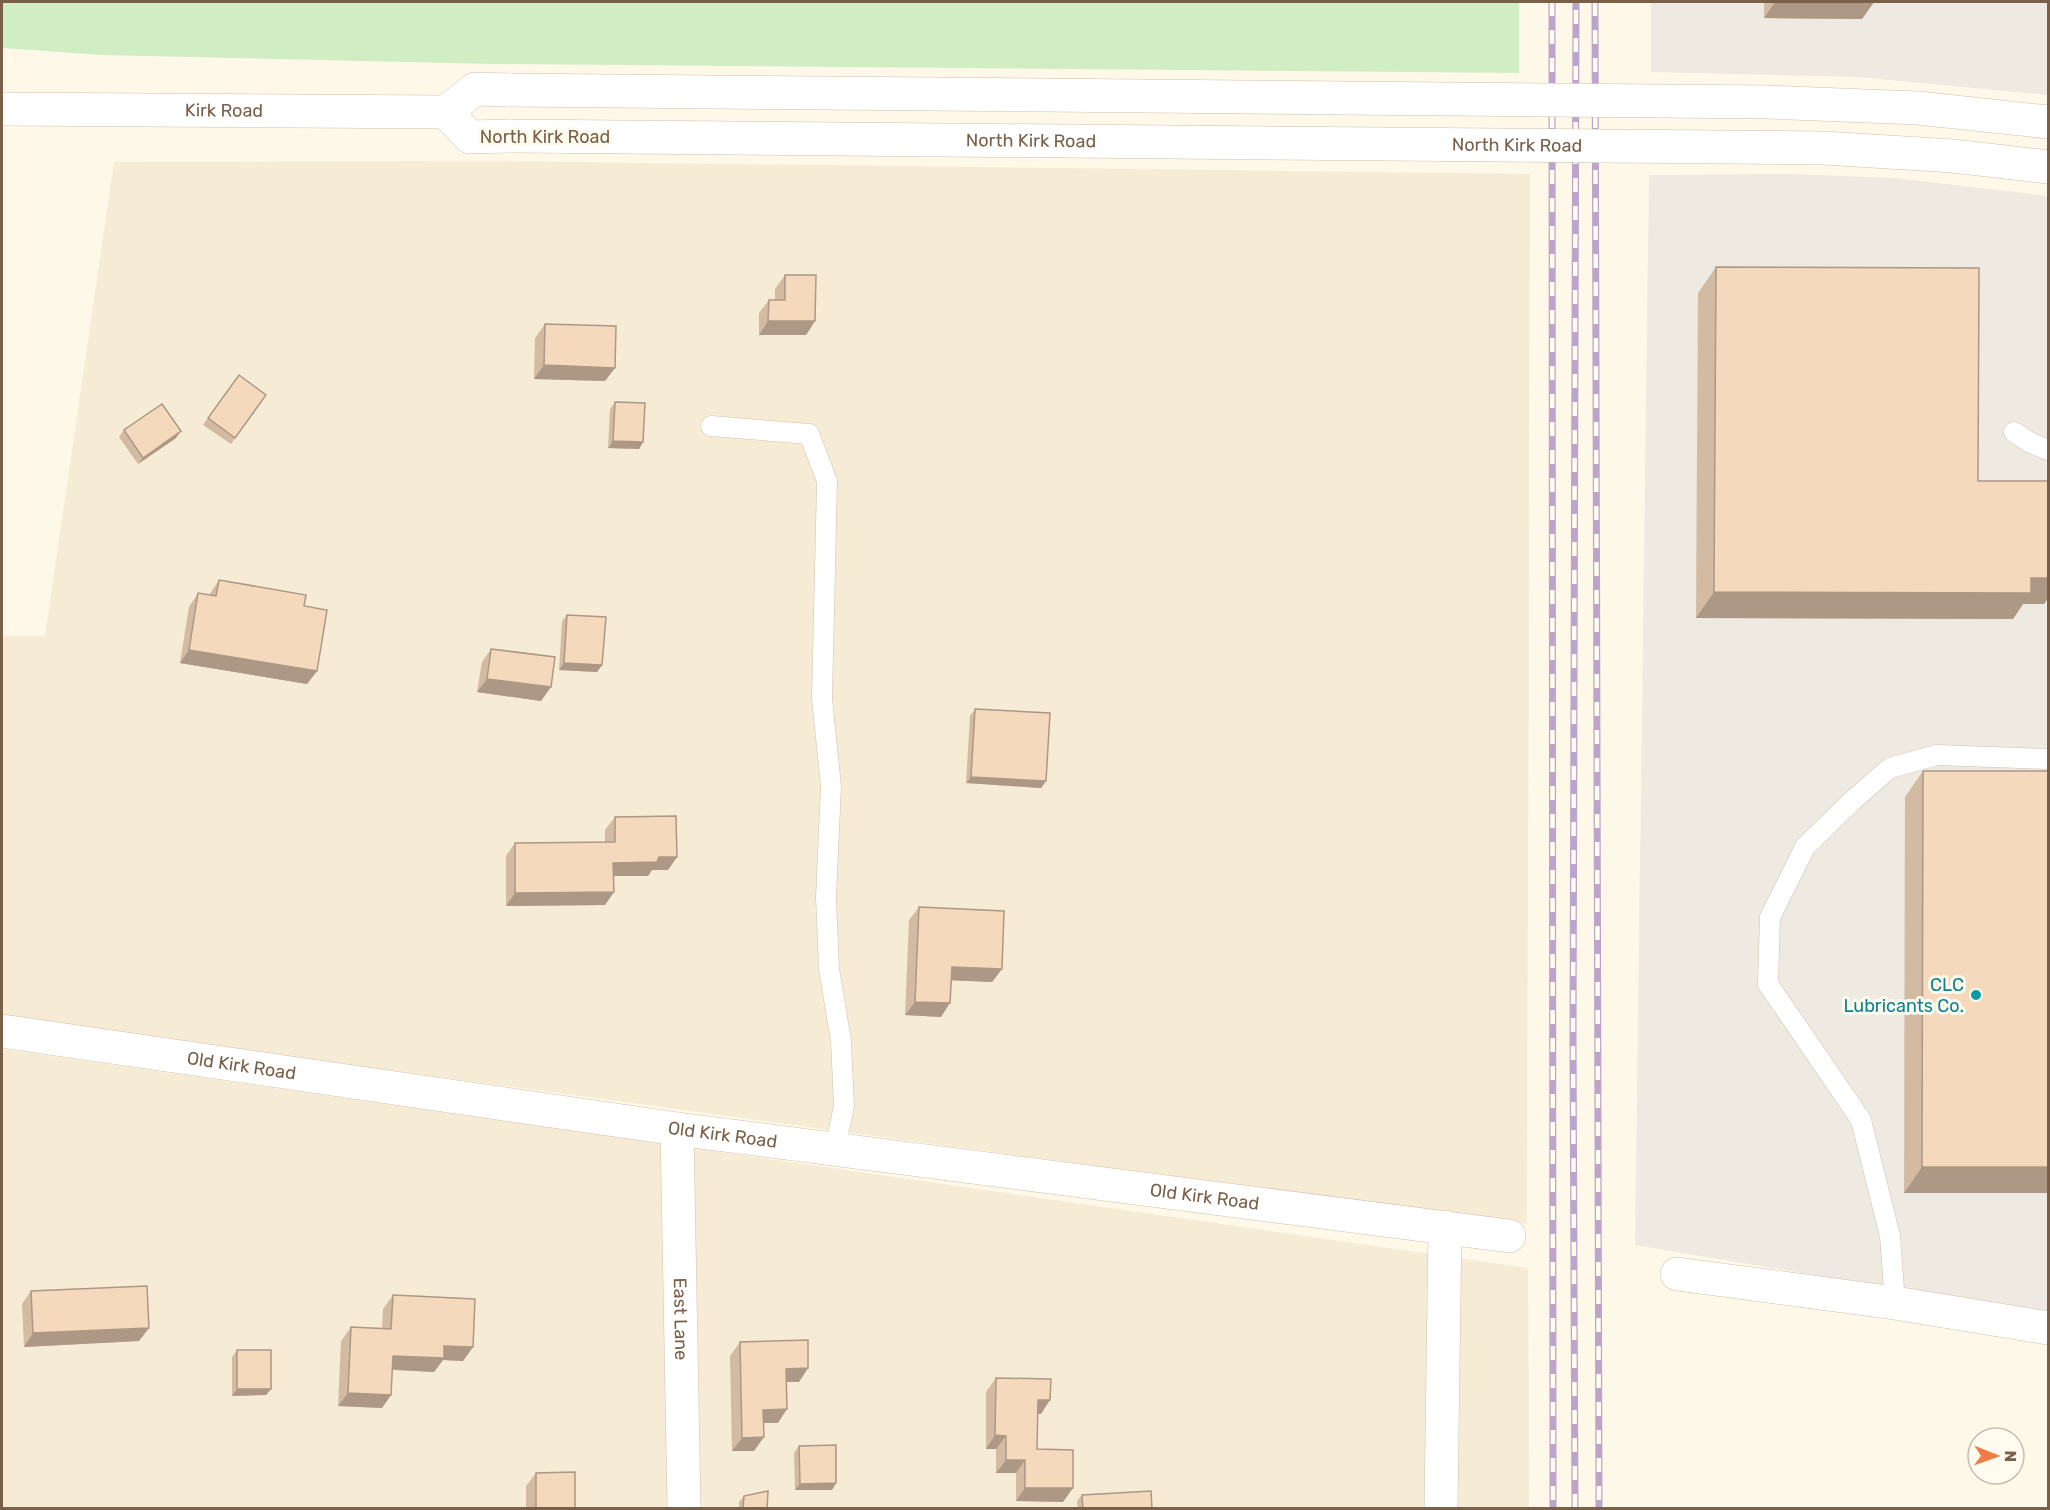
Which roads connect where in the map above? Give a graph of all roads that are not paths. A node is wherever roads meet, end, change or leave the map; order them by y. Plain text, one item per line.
1 (2, 109) edge
2 (446, 112) junction
3 (2049, 122) edge
4 (2049, 167) edge
5 (711, 426) dead end
6 (2014, 432) dead end
7 (2049, 450) edge
8 (2049, 759) edge
9 (2, 1031) edge
10 (677, 1129) junction
11 (835, 1149) junction
12 (1445, 1227) junction
13 (1509, 1236) dead end
14 (1677, 1274) dead end
15 (1895, 1303) junction
16 (2049, 1328) edge
17 (684, 1509) edge
18 (1442, 1509) edge

1 - 2 street, Kirk Road
2 - 3 street, bridge
2 - 4 street, North Kirk Road, bridge
5 - 11 lane
6 - 7 lane
8 - 15 lane
9 - 10 street, Old Kirk Road
10 - 11 street, Old Kirk Road
10 - 17 street, East Lane
11 - 12 street, Old Kirk Road
12 - 13 street, Old Kirk Road
12 - 18 street
14 - 15 street
15 - 16 street

